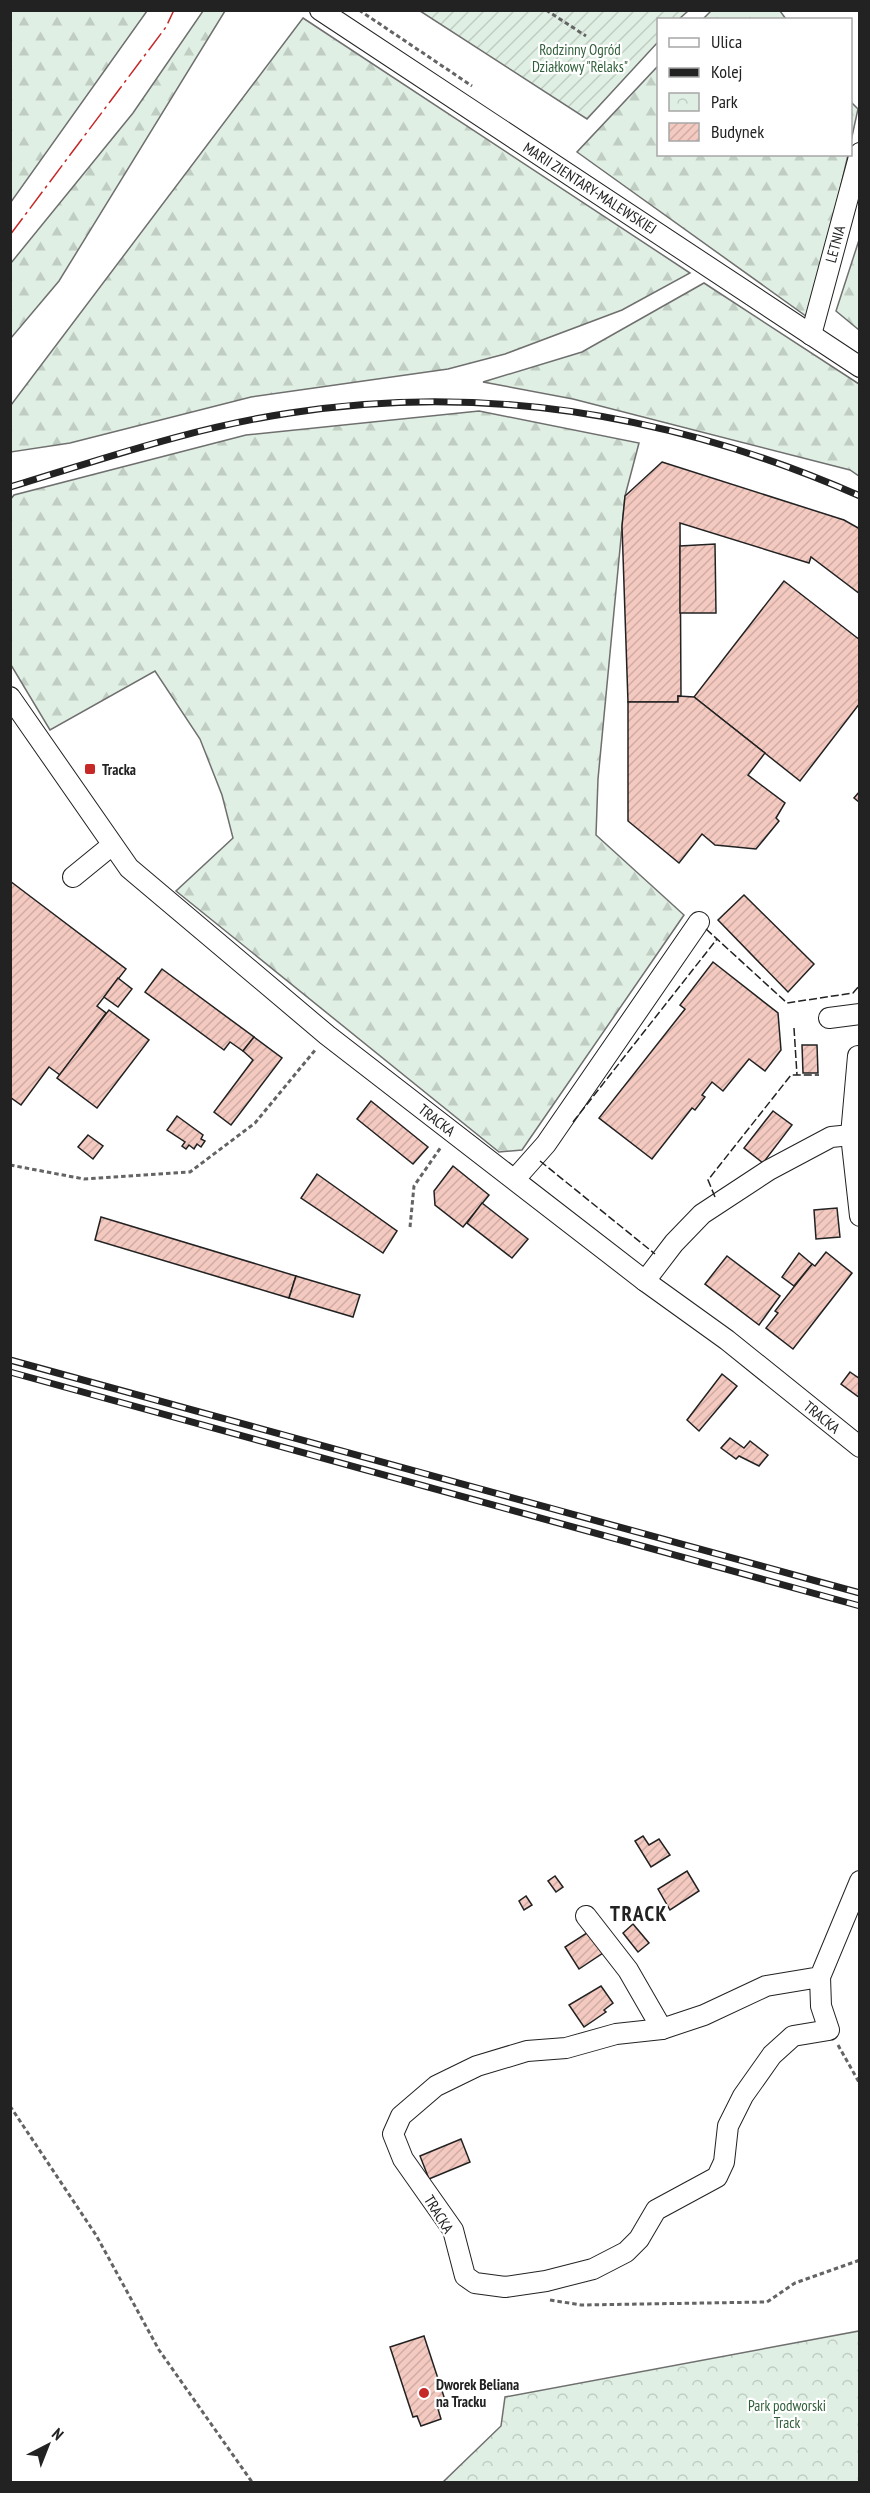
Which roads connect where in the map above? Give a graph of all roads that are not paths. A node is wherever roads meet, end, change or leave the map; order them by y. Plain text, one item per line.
1 (320, 10) edge
2 (860, 153) edge
3 (811, 335) junction
4 (860, 367) edge
5 (10, 697) edge
6 (111, 846) junction
7 (73, 877) dead end
8 (699, 922) dead end
9 (860, 1014) edge
10 (829, 1017) dead end
11 (858, 1056) edge
12 (851, 1135) junction
13 (515, 1179) junction
14 (859, 1210) edge
15 (645, 1281) junction
16 (860, 1447) edge
17 (860, 1881) edge
18 (586, 1916) dead end
19 (820, 1977) junction
20 (662, 2029) junction

1 - 3 street, MARII ZIENTARY-MALEWSKIEJ
2 - 3 street, LETNIA
3 - 4 street, MARII ZIENTARY-MALEWSKIEJ
5 - 6 street, TRACKA
6 - 7 street
6 - 13 street, TRACKA
8 - 13 street
9 - 10 street
11 - 12 street
12 - 14 street
12 - 15 street
13 - 15 street, TRACKA
15 - 16 street, TRACKA
17 - 19 street
18 - 20 street
19 - 20 street, TRACKA
19 - 20 street, TRACKA

